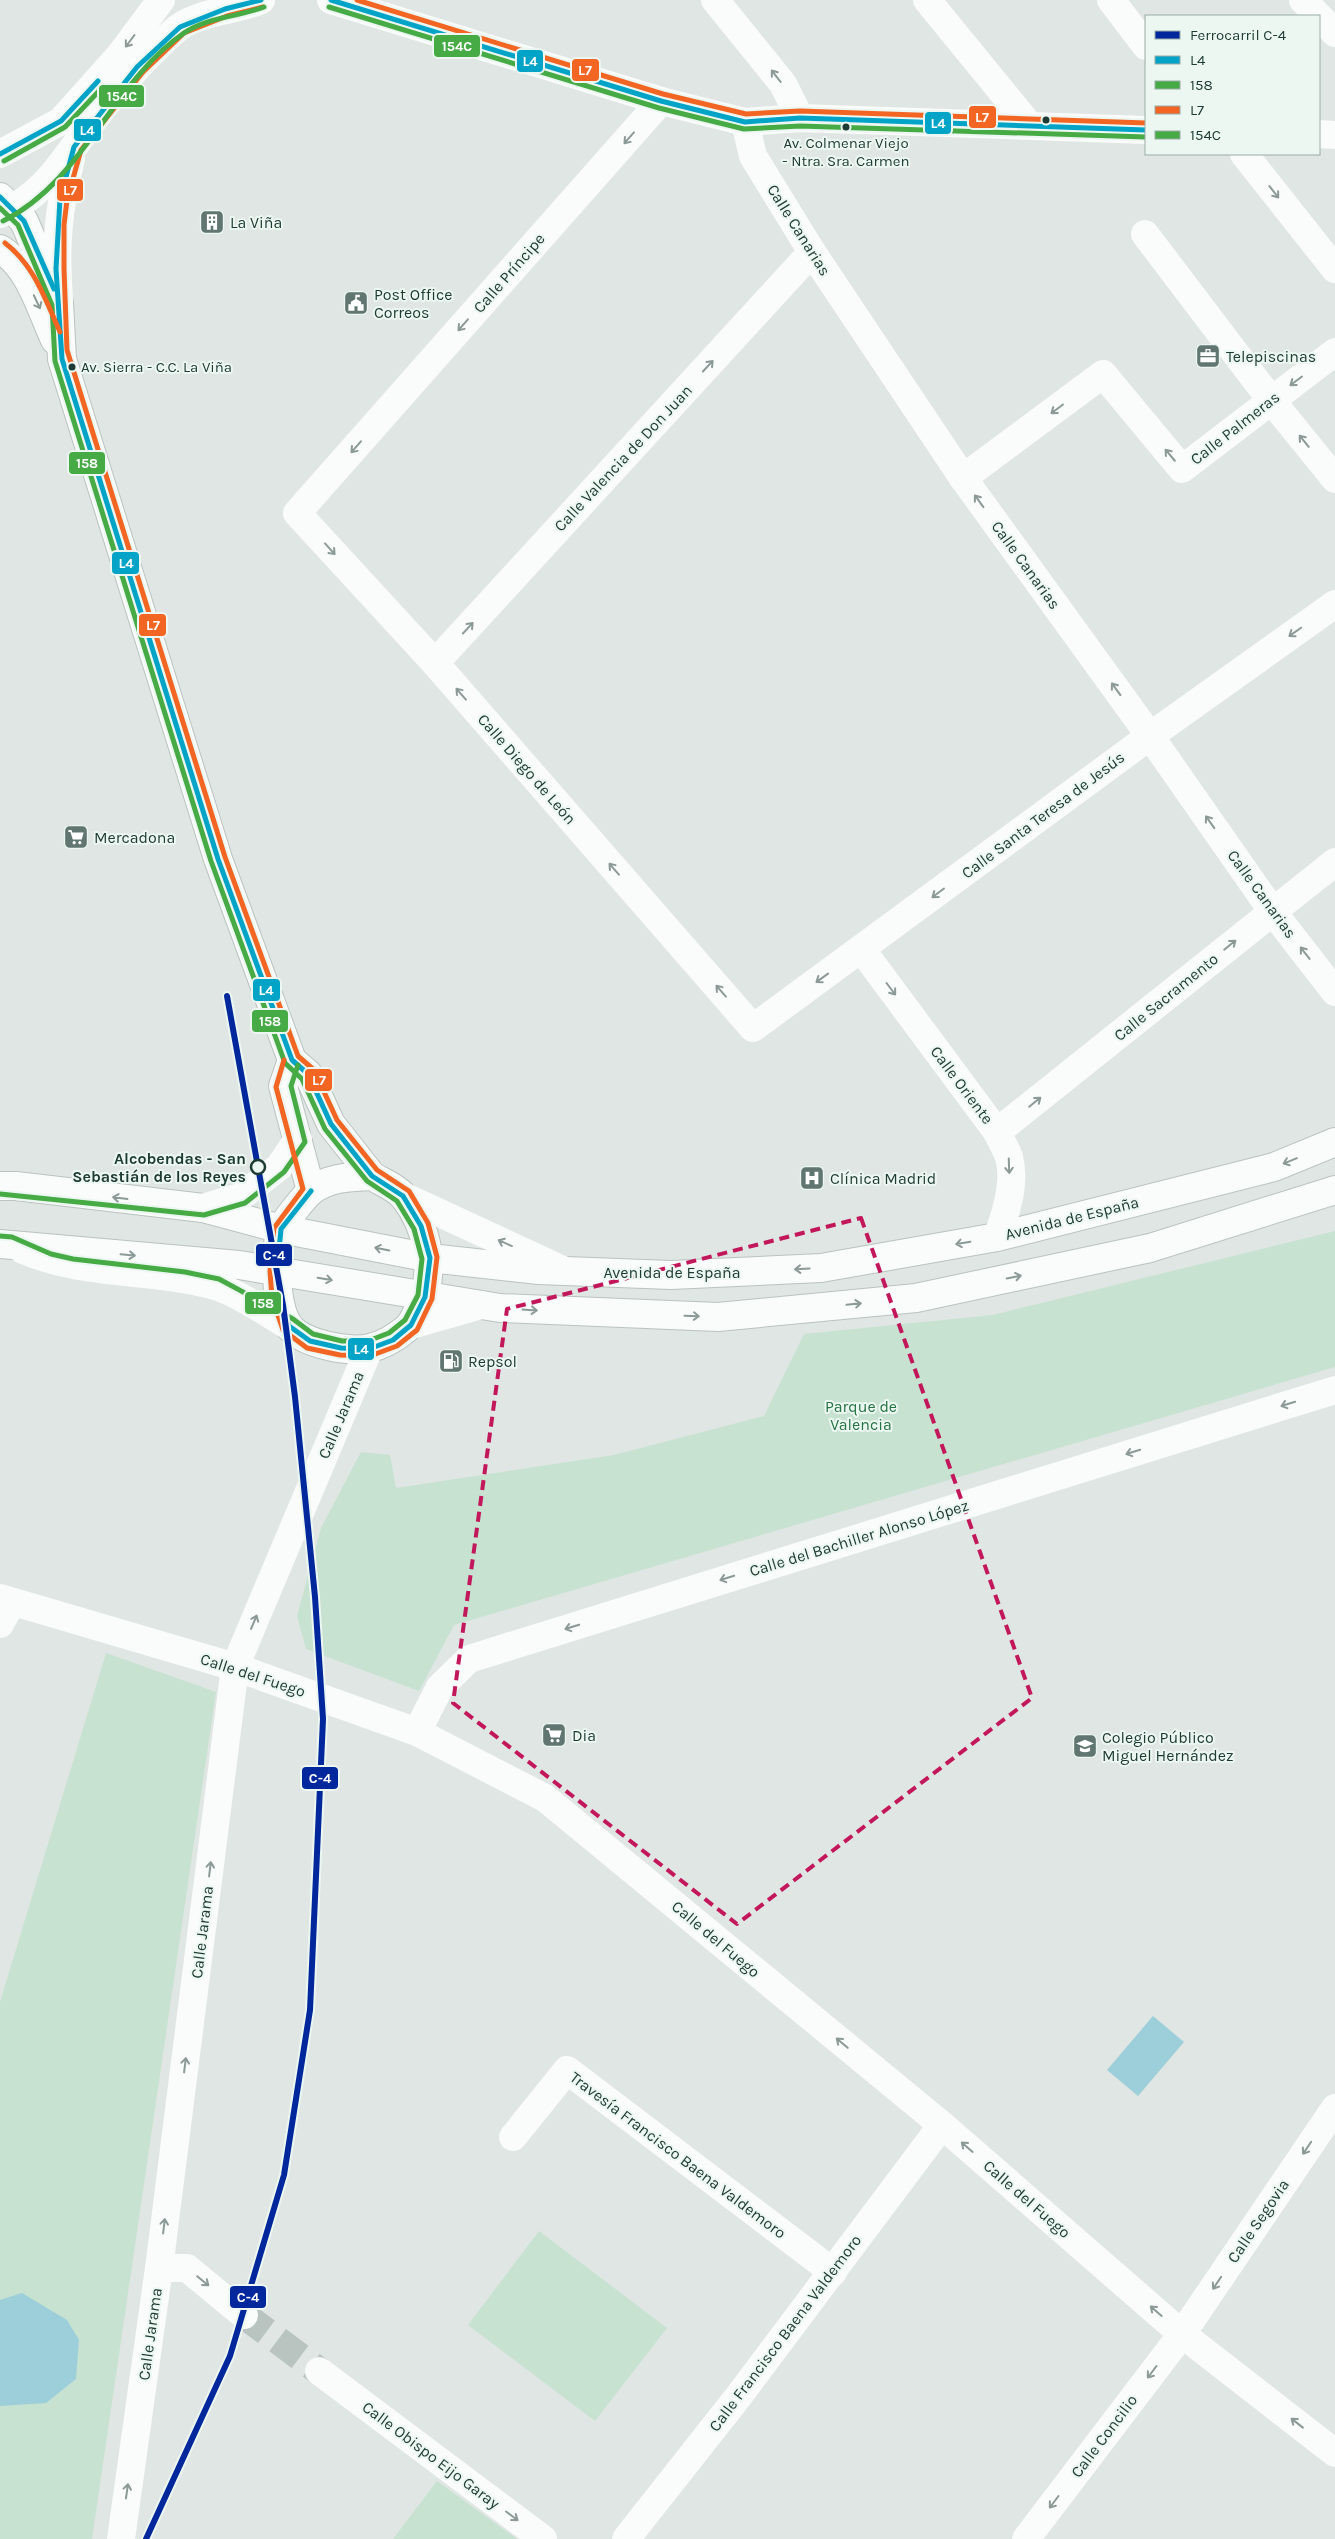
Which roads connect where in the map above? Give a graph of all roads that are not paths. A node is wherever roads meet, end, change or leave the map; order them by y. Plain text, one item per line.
1 (261, 0) edge
2 (331, 0) edge
3 (716, 0) edge
4 (927, 0) edge
5 (1111, 0) edge
6 (1303, 0) edge
7 (163, 1) edge
8 (1318, 15) edge
9 (1320, 17) edge
10 (1330, 27) edge
11 (1145, 45) edge
12 (1320, 48) edge
13 (661, 101) junction
14 (800, 118) junction
15 (744, 122) junction
16 (1030, 126) junction
17 (1145, 130) edge
18 (1320, 134) edge
19 (1335, 135) edge
20 (74, 147) junction
21 (0, 154) edge
22 (1245, 155) edge
23 (4, 206) edge
24 (1145, 234) dead end
25 (0, 249) edge
26 (812, 252) junction
27 (1335, 269) edge
28 (59, 303) junction
29 (60, 351) junction
30 (1335, 352) edge
31 (1271, 400) junction
32 (963, 478) junction
33 (1335, 479) edge
34 (297, 513) joint
35 (1335, 604) edge
36 (435, 664) junction
37 (1150, 736) junction
38 (1335, 862) edge
39 (1273, 912) junction
40 (862, 950) junction
41 (1335, 992) edge
42 (753, 1028) joint
43 (292, 1060) junction
44 (997, 1132) junction
45 (298, 1139) junction
46 (1335, 1142) edge
47 (372, 1176) junction
48 (0, 1186) edge
49 (1335, 1190) edge
50 (312, 1191) junction
51 (403, 1196) junction
52 (203, 1208) junction
53 (281, 1229) junction
54 (997, 1237) junction
55 (5, 1244) edge
56 (430, 1258) junction
57 (277, 1271) junction
58 (565, 1271) junction
59 (425, 1297) junction
60 (481, 1305) junction
61 (411, 1325) junction
62 (289, 1326) junction
63 (369, 1349) junction
64 (1335, 1390) edge
65 (4, 1608) edge
66 (235, 1667) junction
67 (417, 1732) junction
68 (1335, 2108) edge
69 (942, 2125) junction
70 (513, 2137) dead end
71 (159, 2268) junction
72 (833, 2272) junction
73 (244, 2315) tunnel mouth
74 (1182, 2334) junction
75 (319, 2371) tunnel mouth
76 (1335, 2453) edge
77 (121, 2539) edge
78 (543, 2539) edge
79 (626, 2539) edge
80 (1026, 2539) edge

1 - 20 street
2 - 13 street
14 -> 3 street
4 - 16 street
5 - 11 street
6 - 8 street
7 -> 21 street
9 - 10 street
10 - 12 street
13 - 15 street
13 -> 34 street, Calle Príncipe
14 - 15 street
14 - 16 street
15 - 26 street, Calle Canarias
16 - 17 street
18 - 19 street
20 - 23 street
20 - 28 street
22 -> 27 street
23 - 28 street
24 - 31 street
25 -> 29 street
26 - 32 street, Calle Canarias
36 -> 26 street, Calle Valencia de Don Juan
28 - 29 street
29 - 43 street
30 -> 31 street, Calle Palmeras
31 -> 32 street, Calle Palmeras
33 -> 31 street
37 -> 32 street, Calle Canarias
34 -> 36 street, Calle Diego de León
35 -> 37 street, Calle Santa Teresa de Jesús
42 -> 36 street, Calle Diego de León
39 -> 37 street, Calle Canarias
37 -> 40 street, Calle Santa Teresa de Jesús
38 - 39 street, Calle Sacramento
41 -> 39 street, Calle Canarias
44 -> 39 street, Calle Sacramento
40 -> 42 street, Calle Santa Teresa de Jesús
40 -> 44 street, Calle Oriente
43 - 45 street
43 - 47 street
44 -> 54 street, Calle Oriente
45 - 50 street
45 - 52 street
46 -> 54 street, Avenida de España
47 - 50 street
47 - 51 street
52 -> 48 street, Avenida de España
60 -> 49 street
50 - 53 street
51 - 56 street
58 -> 51 street
52 - 53 street, Avenida de España
56 -> 53 street, Avenida de España
53 - 57 street
54 -> 58 street, Avenida de España
55 -> 57 street
55 - 62 street
56 - 58 street, Avenida de España
56 - 59 street
57 -> 59 street
57 - 62 street
59 - 60 street
59 - 61 street
60 - 61 street
61 - 63 street
62 - 63 street
66 -> 63 street, Calle Jarama
64 -> 67 street, Calle del Bachiller Alonso López
65 - 66 street, Calle del Fuego
66 - 67 street, Calle del Fuego
71 -> 66 street, Calle Jarama
69 -> 67 street, Calle del Fuego
68 -> 74 street, Calle Segovia
69 - 72 street, Calle Francisco Baena Valdemoro
74 -> 69 street, Calle del Fuego
70 - 72 street, Travesía Francisco Baena Valdemoro
71 -> 73 street
77 -> 71 street, Calle Jarama
72 - 79 street, Calle Francisco Baena Valdemoro
76 -> 74 street, Calle del Fuego
74 -> 80 street, Calle Concilio
75 -> 78 street, Calle Obispo Eijo Garay

